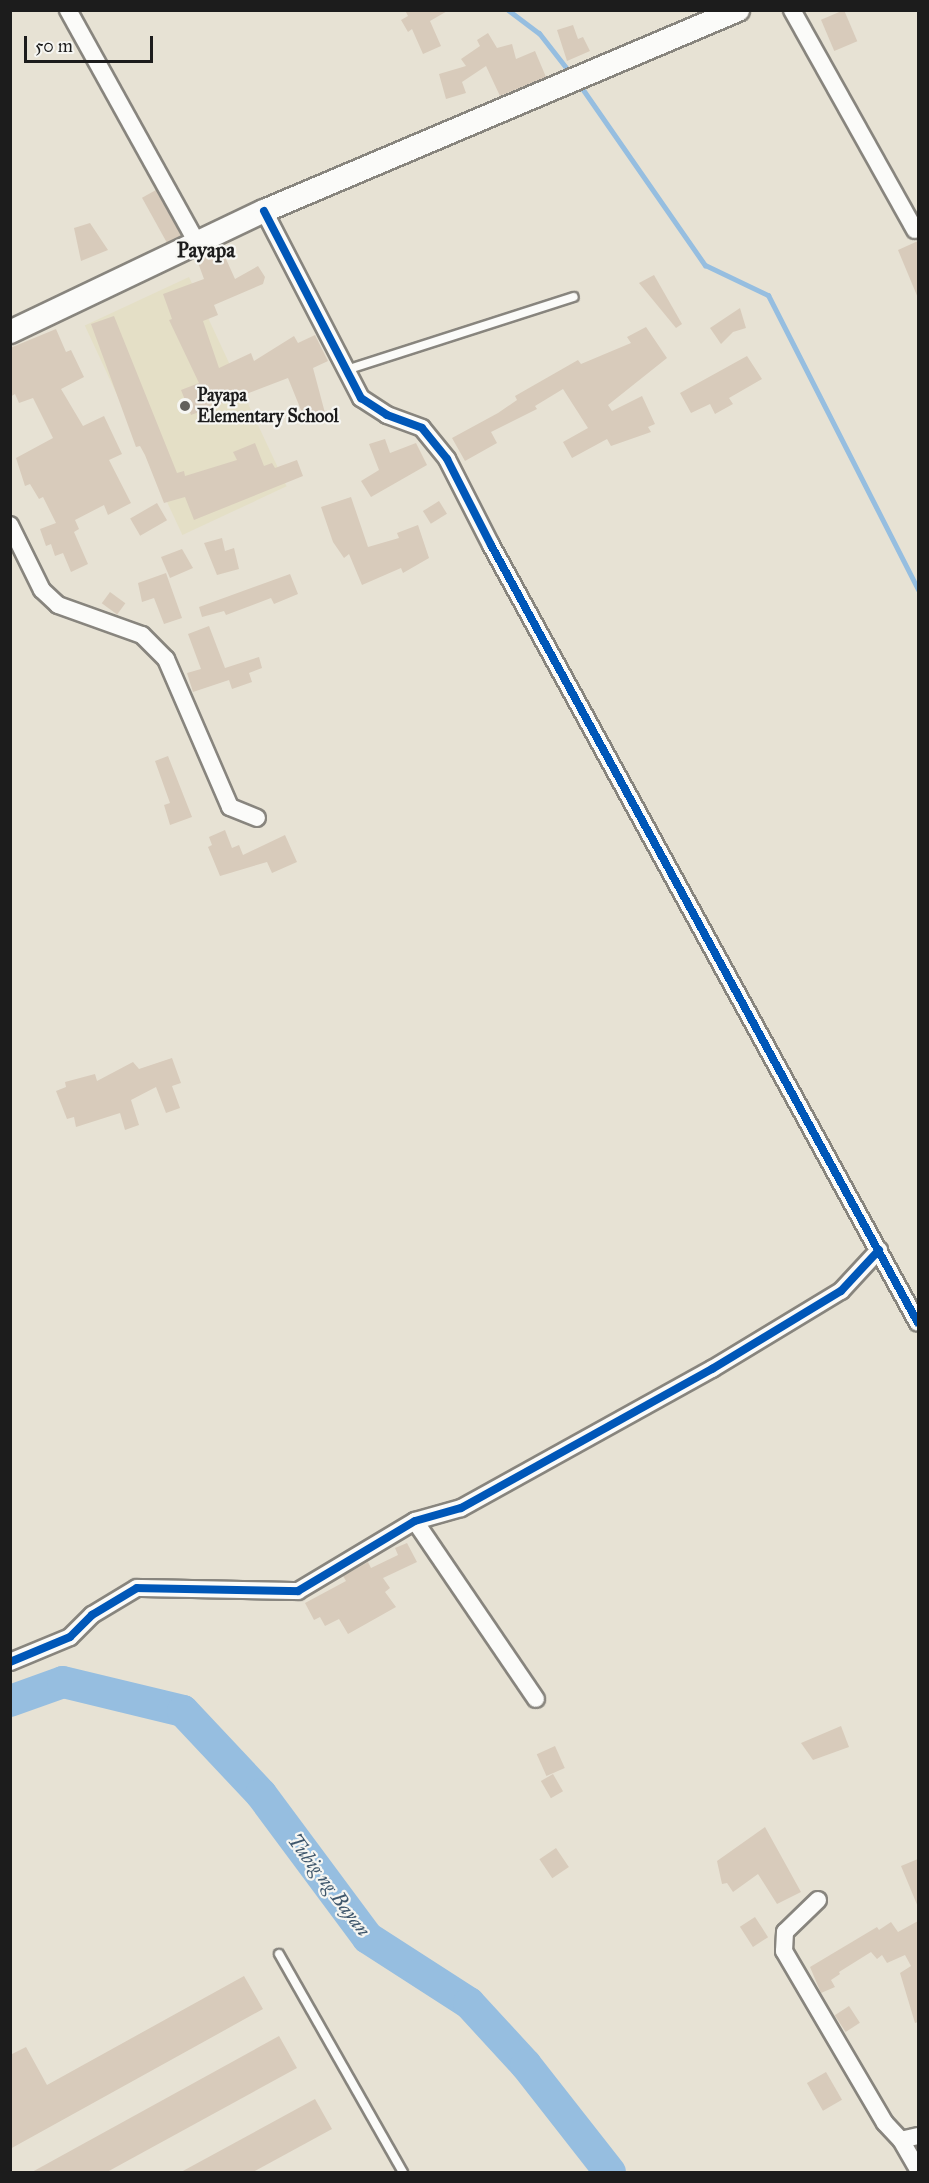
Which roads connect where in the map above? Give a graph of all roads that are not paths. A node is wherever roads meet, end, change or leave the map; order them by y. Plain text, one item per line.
1 (68, 10) edge
2 (792, 10) edge
3 (737, 11) edge
4 (264, 211) junction
5 (915, 230) dead end
6 (198, 245) junction
7 (574, 297) dead end
8 (10, 332) edge
9 (346, 370) junction
10 (10, 525) edge
11 (257, 818) dead end
12 (879, 1250) junction
13 (918, 1323) edge
14 (415, 1521) junction
15 (10, 1662) edge
16 (536, 1699) dead end
17 (818, 1900) dead end
18 (279, 1954) dead end
19 (918, 2136) edge
20 (901, 2140) junction
21 (918, 2170) edge
22 (403, 2172) edge

1 - 6 street
2 - 5 street
3 - 4 main road
4 - 6 main road
4 - 9 street
6 - 8 main road
7 - 9 lane
9 - 12 street
10 - 11 street
12 - 13 street
12 - 14 street
14 - 15 street
14 - 16 street
17 - 20 street
18 - 22 lane
19 - 20 street
20 - 21 street

